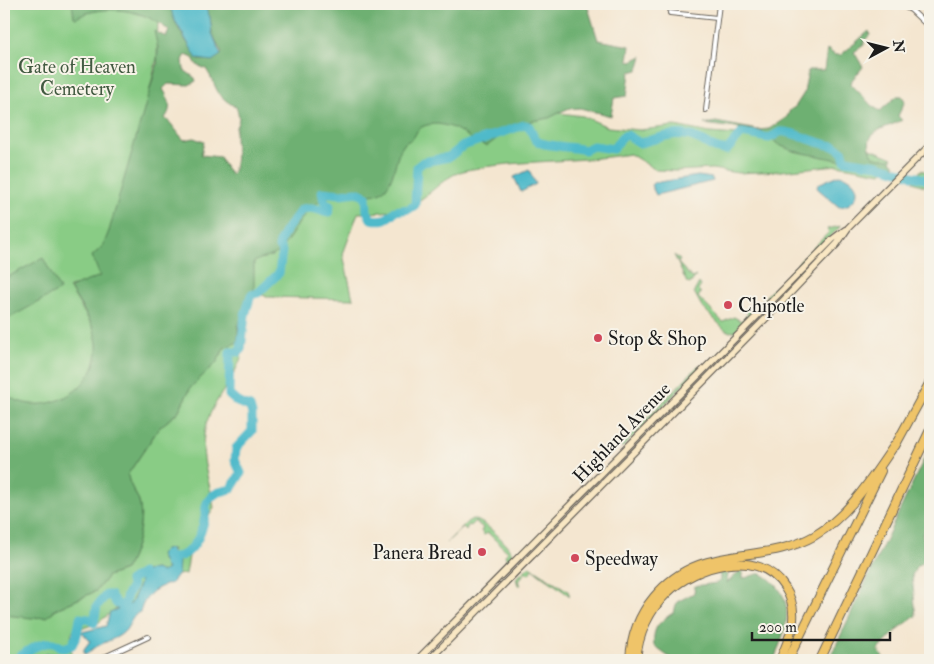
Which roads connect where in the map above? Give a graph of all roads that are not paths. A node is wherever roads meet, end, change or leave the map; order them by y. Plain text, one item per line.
1 (719, 4) edge
2 (899, 4) edge
3 (670, 13) dead end
4 (717, 18) junction
5 (930, 28) edge
6 (706, 110) dead end
7 (930, 144) edge
8 (848, 228) junction
9 (930, 382) edge
10 (930, 430) edge
11 (896, 443) junction
12 (148, 638) dead end
13 (98, 660) edge
14 (417, 660) edge
15 (429, 660) edge
16 (630, 660) edge
17 (636, 660) edge
18 (780, 660) edge
19 (788, 660) edge
20 (820, 660) edge

1 - 4 street
2 - 5 street
3 - 4 street
4 - 6 street
7 - 8 main road, Highland Avenue
8 - 14 main road, Highland Avenue
8 - 15 main road, Highland Avenue
9 - 11 highway
10 - 20 highway
11 - 16 highway
11 - 19 highway
12 - 13 street
17 - 18 highway

